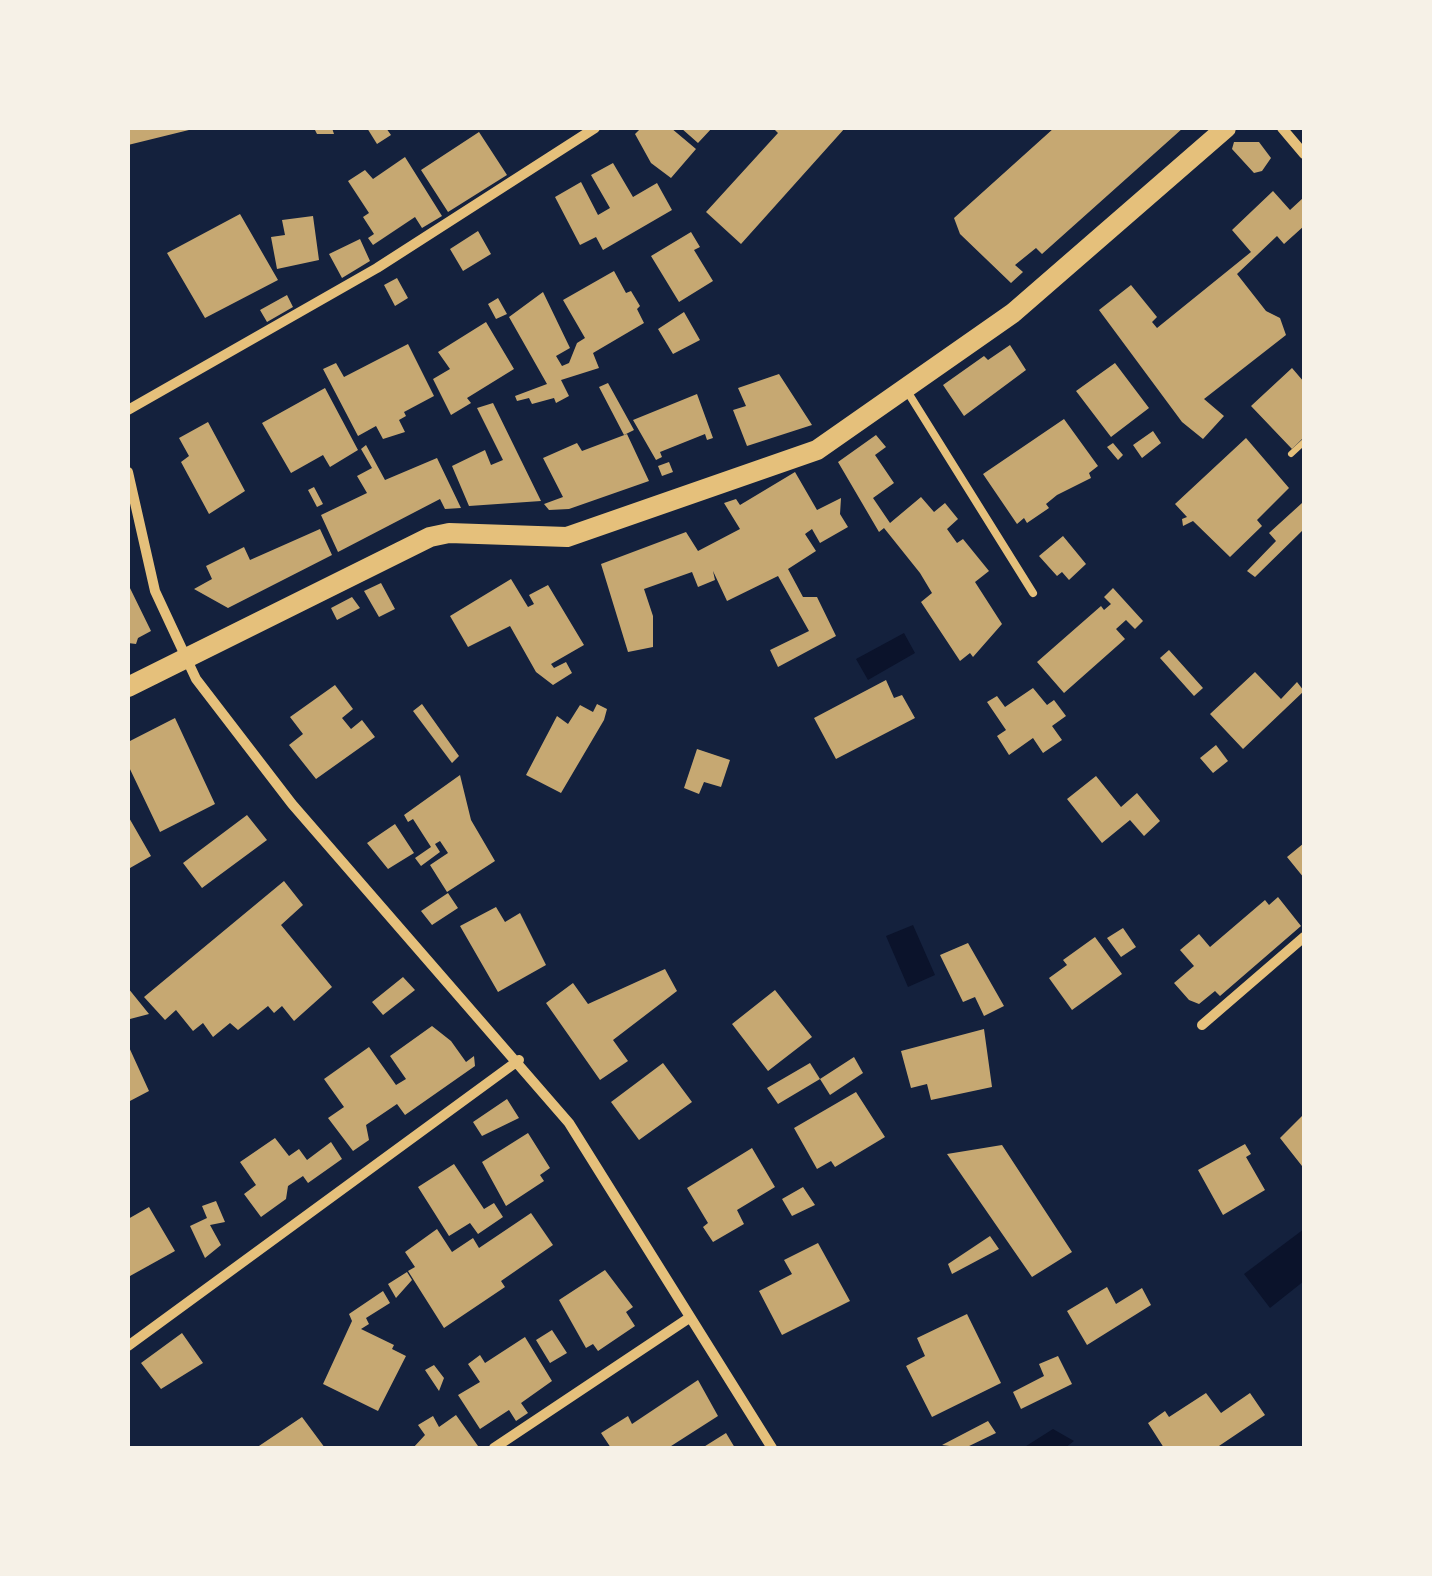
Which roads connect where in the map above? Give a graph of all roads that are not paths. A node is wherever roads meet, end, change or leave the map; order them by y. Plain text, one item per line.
1 (595, 128) edge
2 (1226, 128) edge
3 (1282, 128) edge
4 (1304, 154) edge
5 (907, 392) junction
6 (128, 410) edge
7 (128, 472) edge
8 (1033, 594) dead end
9 (185, 656) junction
10 (128, 687) edge
11 (1304, 937) edge
12 (1202, 1025) dead end
13 (519, 1060) junction
14 (689, 1318) junction
15 (128, 1346) edge
16 (494, 1448) edge
17 (772, 1448) edge

1 - 6 street
2 - 5 main road
3 - 4 street
5 - 8 lane
5 - 9 main road
7 - 9 street
9 - 10 main road
9 - 13 street
11 - 12 street
13 - 14 street
13 - 15 street
14 - 16 street
14 - 17 street

